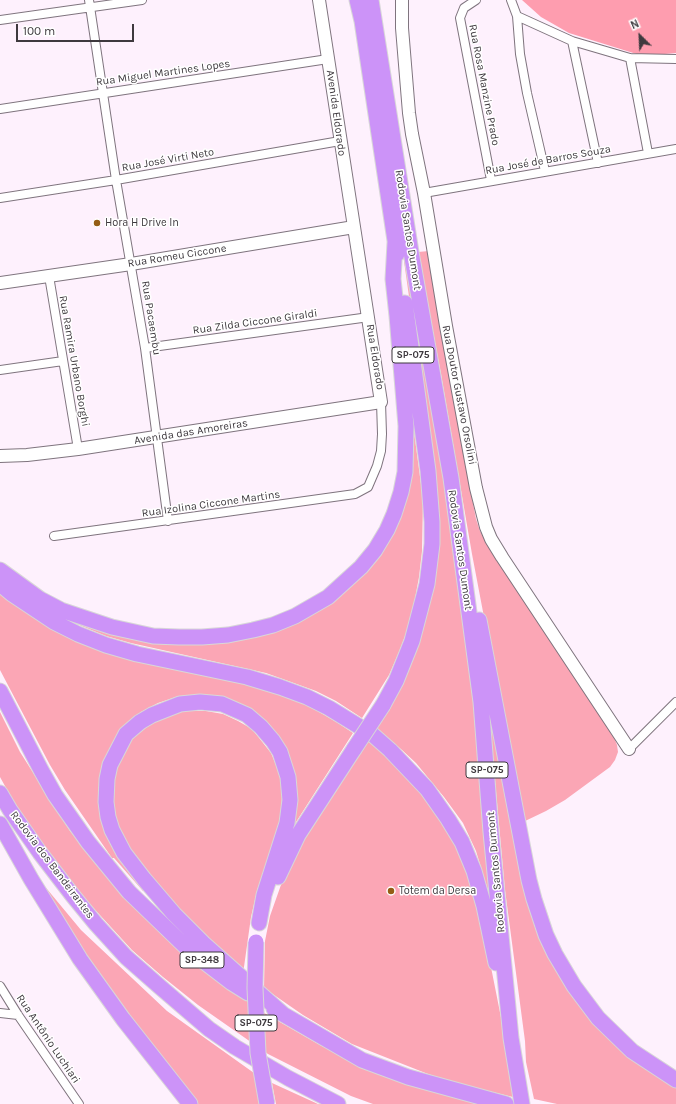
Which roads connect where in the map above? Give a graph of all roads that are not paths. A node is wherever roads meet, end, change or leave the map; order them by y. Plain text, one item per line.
1 (142, 0) edge
2 (319, 0) edge
3 (357, 0) edge
4 (371, 0) edge
5 (381, 0) edge
6 (402, 0) edge
7 (476, 0) edge
8 (511, 0) edge
9 (89, 4) edge
10 (517, 16) junction
11 (0, 20) edge
12 (572, 41) junction
13 (379, 48) junction
14 (630, 58) junction
15 (328, 59) junction
16 (676, 59) edge
17 (103, 93) junction
18 (0, 109) edge
19 (340, 141) junction
20 (676, 149) edge
21 (648, 153) junction
22 (598, 162) junction
23 (545, 171) junction
24 (116, 180) junction
25 (491, 180) junction
26 (424, 193) junction
27 (0, 198) edge
28 (354, 227) junction
29 (395, 243) junction
30 (131, 264) junction
31 (49, 276) junction
32 (0, 283) edge
33 (369, 317) junction
34 (145, 348) junction
35 (63, 361) junction
36 (0, 370) edge
37 (382, 402) junction
38 (157, 437) junction
39 (78, 449) junction
40 (0, 456) edge
41 (451, 478) junction
42 (368, 487) joint
43 (168, 521) junction
44 (54, 536) dead end
45 (0, 570) edge
46 (0, 584) edge
47 (0, 691) edge
48 (676, 702) edge
49 (629, 749) joint
50 (0, 793) edge
51 (0, 824) edge
52 (259, 923) junction
53 (0, 986) edge
54 (0, 1013) edge
55 (283, 1014) junction
56 (18, 1015) junction
57 (511, 1038) junction
58 (676, 1080) edge
59 (79, 1104) edge
60 (190, 1104) edge
61 (267, 1104) edge
62 (338, 1104) edge
63 (506, 1104) edge
64 (522, 1104) edge

1 - 9 street
2 - 15 street, Avenida Eldorado
3 - 29 highway, Rodovia Santos Dumont / SP-075
4 - 13 highway, Rodovia Santos Dumont / SP-075
5 - 13 highway
6 - 26 street, Rua Doutor Gustavo Orsolini
7 - 25 street, Rua Rosa Manzine Prado
8 - 10 street
9 - 11 street
9 - 17 street, Rua Pacaembu
10 - 12 street
10 - 23 street
12 - 14 street
12 - 22 street
13 - 41 highway, Rodovia Santos Dumont / SP-075
14 - 16 street
14 - 21 street
15 - 17 street, Rua Miguel Martines Lopes
15 - 19 street, Avenida Eldorado
17 - 18 street, Rua Miguel Martines Lopes
17 - 24 street, Rua Pacaembu
19 - 24 street, Rua José Virti Neto
19 - 28 street, Avenida Eldorado
20 - 21 street, Rua José de Barros Souza
21 - 22 street, Rua José de Barros Souza
22 - 23 street, Rua José de Barros Souza
23 - 25 street, Rua José de Barros Souza
24 - 27 street, Rua José Virti Neto
24 - 30 street, Rua Pacaembu
25 - 26 street, Rua José de Barros Souza
26 - 49 street, Rua Doutor Gustavo Orsolini
28 - 30 street, Rua Romeu Ciccone
28 - 33 street, Rua Eldorado
29 - 45 highway
29 - 52 highway, Rodovia Santos Dumont / SP-075, bridge
30 - 31 street, Rua Romeu Ciccone
30 - 34 street, Rua Pacaembu
31 - 32 street, Rua Romeu Ciccone
31 - 35 street, Rua Ramira Urbano Borghi
33 - 34 street, Rua Zilda Ciccone Giraldi
33 - 37 street, Rua Eldorado
34 - 38 street, Rua Pacaembu
35 - 36 street
35 - 39 street, Rua Ramira Urbano Borghi
37 - 38 street, Avenida das Amoreiras
37 - 42 street, Rua Eldorado
38 - 39 street, Avenida das Amoreiras
38 - 43 street, Rua Pacaembu
39 - 40 street, Avenida das Amoreiras
41 - 57 highway, Rodovia Santos Dumont / SP-075
41 - 58 highway
42 - 43 street, Rua Izolina Ciccone Martins
43 - 44 street, Rua Izolina Ciccone Martins
46 - 57 highway
47 - 55 highway, SP-348
48 - 49 street
50 - 62 highway, Rodovia dos Bandeirantes
51 - 60 highway
52 - 55 highway
52 - 61 highway, SP-075, bridge
53 - 56 street, Rua Antônio Luchiari
54 - 56 street
55 - 63 highway, SP-348
56 - 59 street, Rua Antônio Luchiari
57 - 64 highway, Rodovia Santos Dumont / SP-075

